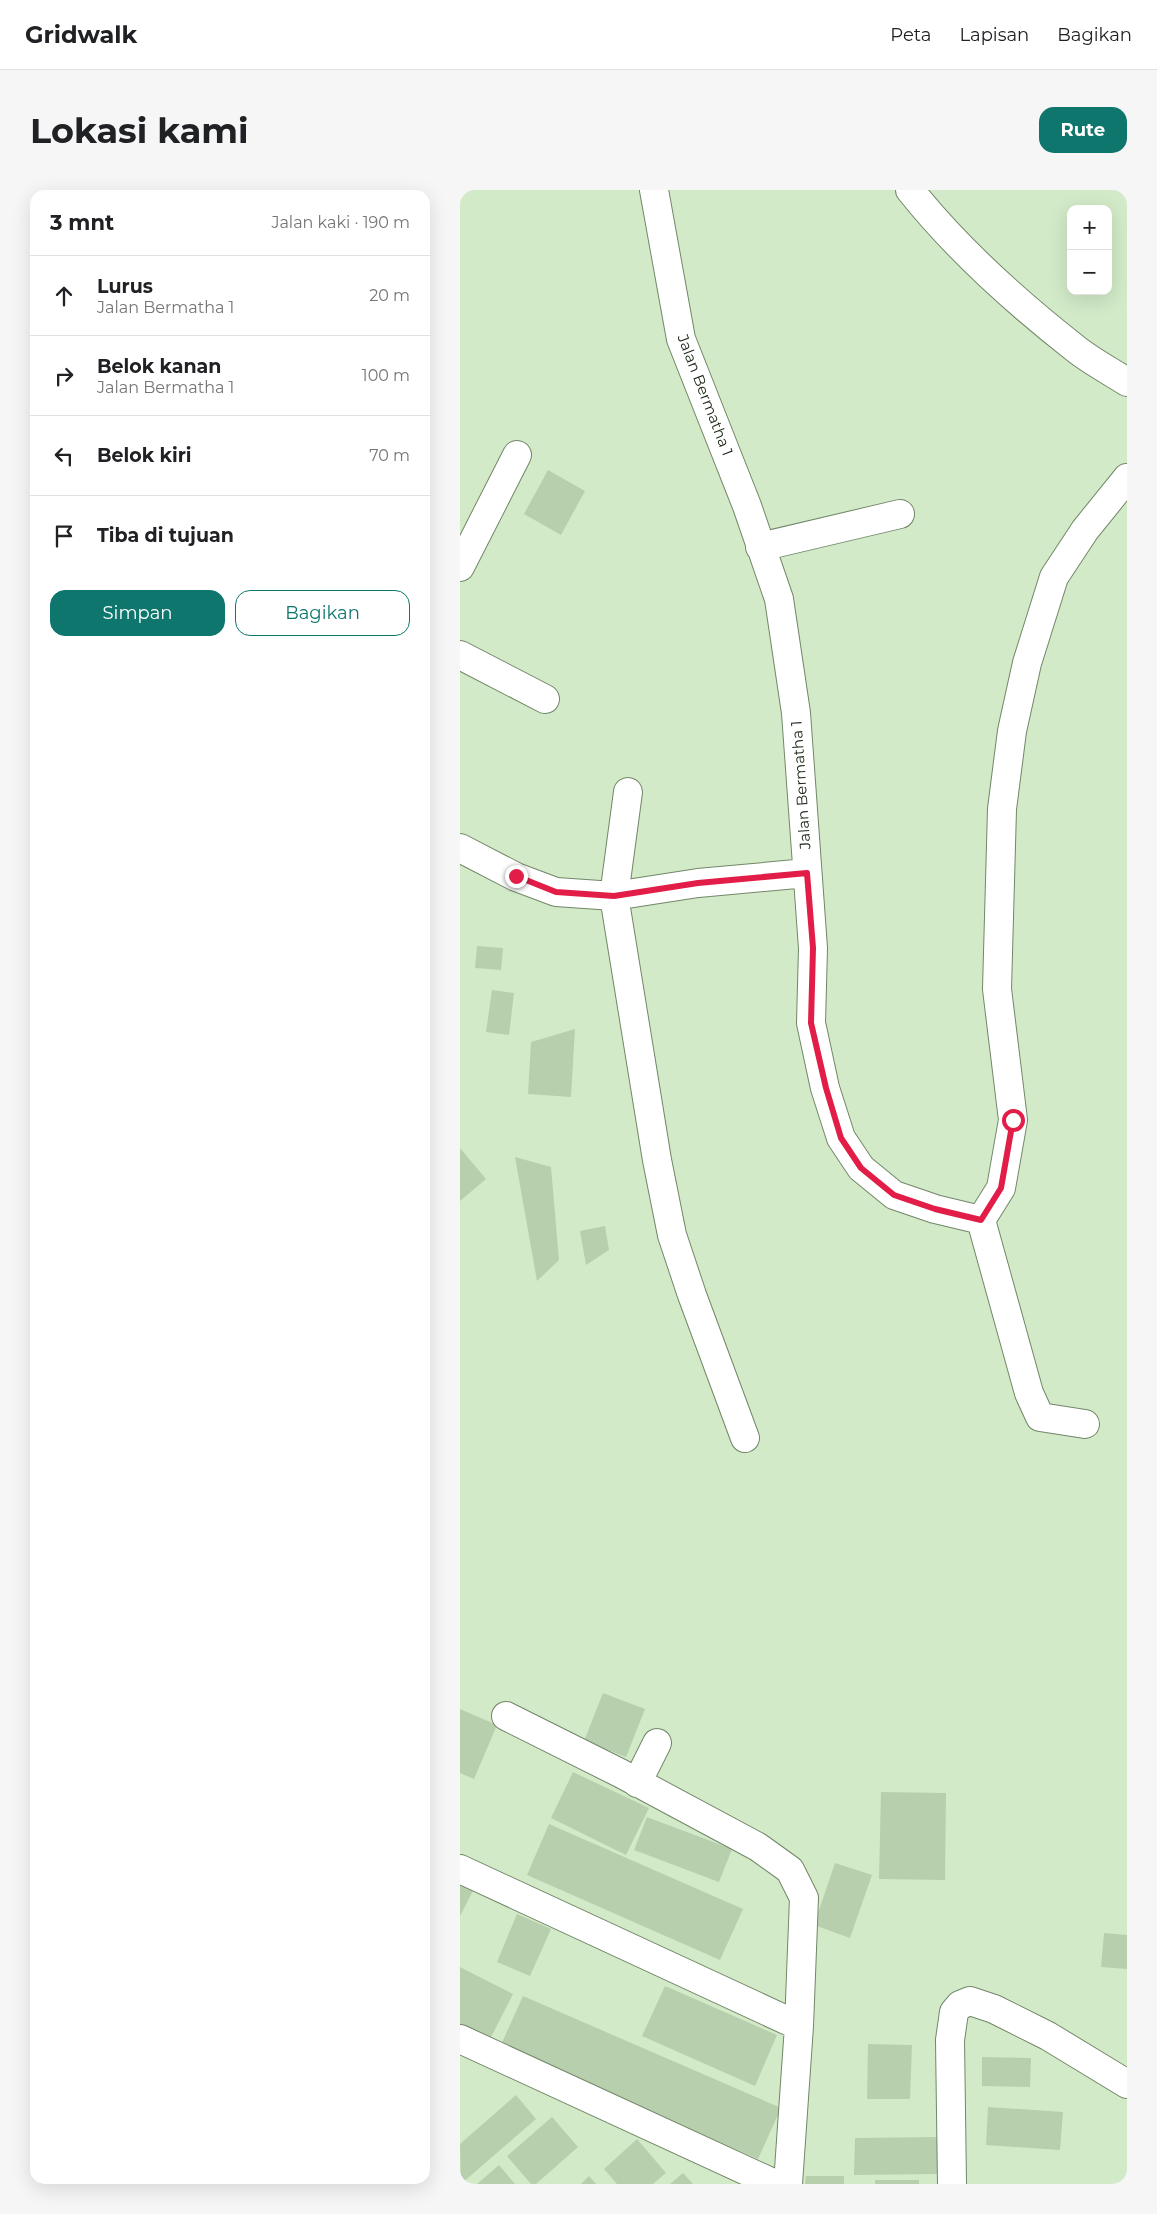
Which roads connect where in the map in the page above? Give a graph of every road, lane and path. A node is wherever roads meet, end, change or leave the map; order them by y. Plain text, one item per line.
1 (654, 190) edge
2 (910, 190) edge
3 (1127, 382) edge
4 (517, 455) dead end
5 (1127, 478) edge
6 (900, 514) dead end
7 (760, 547) junction
8 (460, 567) edge
9 (460, 655) edge
10 (545, 699) dead end
11 (628, 792) dead end
12 (460, 848) edge
13 (807, 873) junction
14 (614, 896) junction
15 (981, 1220) junction
16 (1085, 1424) dead end
17 (745, 1438) dead end
18 (506, 1716) dead end
19 (657, 1743) dead end
20 (637, 1783) junction
21 (460, 1869) edge
22 (799, 2026) junction
23 (460, 2039) edge
24 (1127, 2084) edge
25 (775, 2184) edge
26 (788, 2184) edge
27 (952, 2184) edge

1 - 7 street, Jalan Bermatha 1
2 - 3 street
4 - 8 street
5 - 15 street
6 - 7 street
7 - 13 street, Jalan Bermatha 1
9 - 10 street
11 - 14 street
12 - 14 street
13 - 14 street
13 - 15 street, Jalan Bermatha 1
14 - 17 street
15 - 16 street
18 - 20 street
19 - 20 street
20 - 22 street
21 - 22 street
22 - 26 street
23 - 25 street
24 - 27 street

